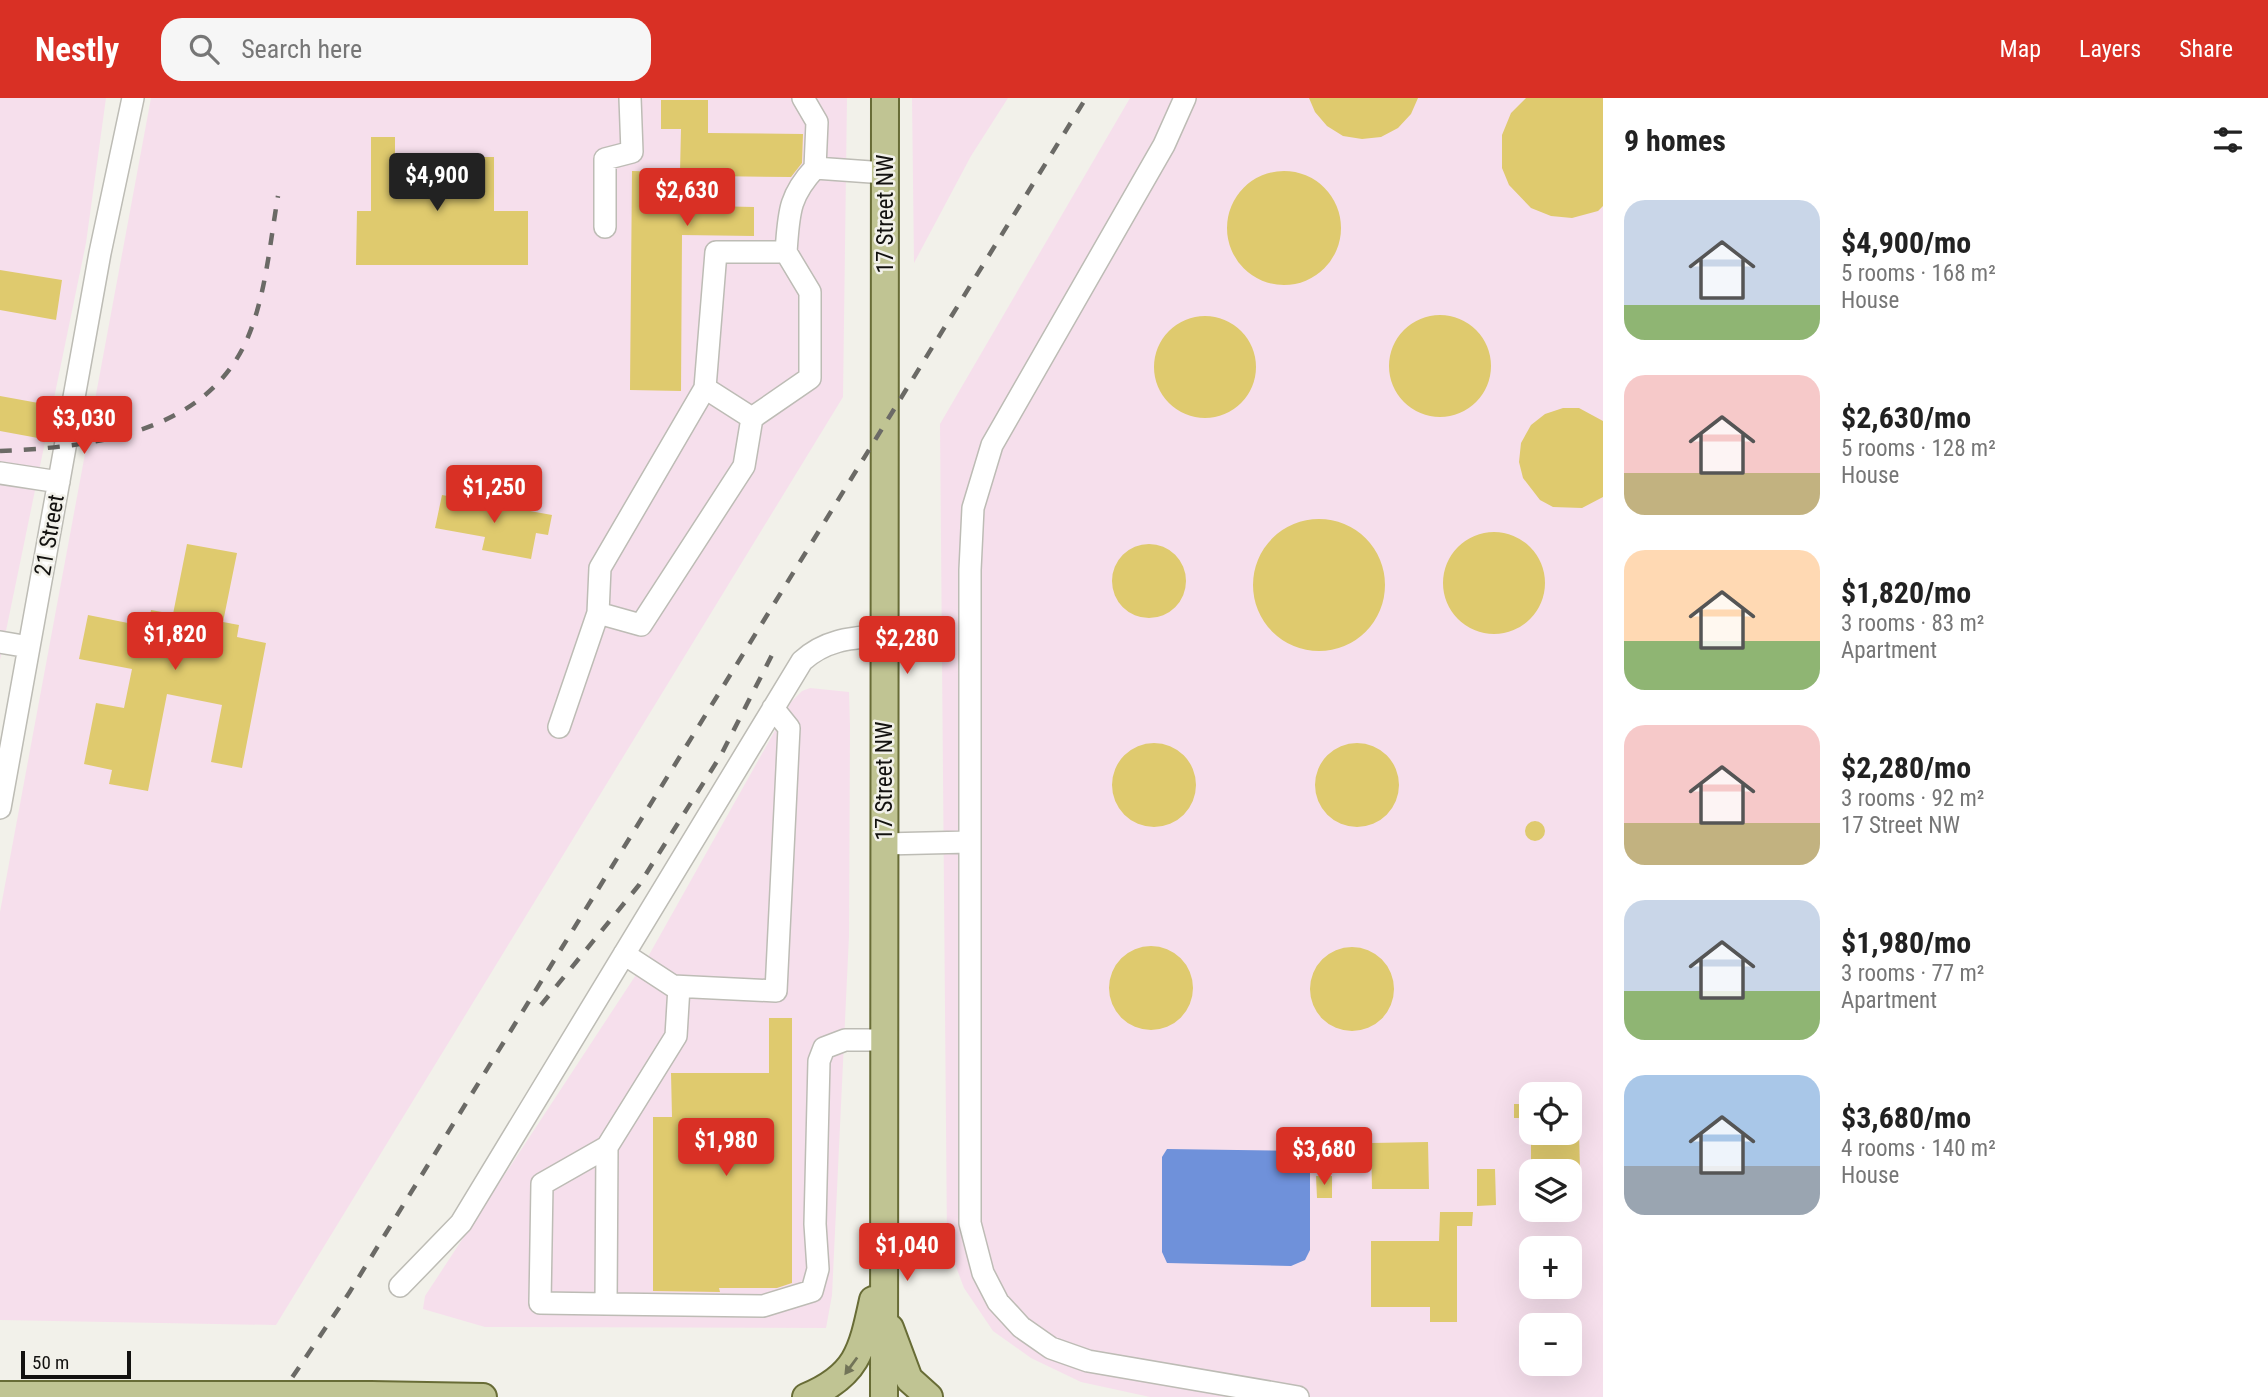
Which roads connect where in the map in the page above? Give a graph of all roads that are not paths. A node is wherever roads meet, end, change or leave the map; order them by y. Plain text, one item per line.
1 (133, 98) edge
2 (630, 98) edge
3 (803, 98) edge
4 (886, 98) edge
5 (1185, 98) edge
6 (815, 168) junction
7 (885, 173) junction
8 (605, 227) dead end
9 (786, 252) junction
10 (705, 388) junction
11 (752, 418) junction
12 (0, 473) edge
13 (59, 482) junction
14 (597, 613) junction
15 (884, 635) junction
16 (0, 642) edge
17 (29, 647) junction
18 (10, 698) edge
19 (773, 708) junction
20 (559, 727) dead end
21 (3, 776) edge
22 (0, 808) edge
23 (969, 842) junction
24 (884, 844) junction
25 (624, 954) junction
26 (679, 987) junction
27 (884, 1040) junction
28 (607, 1147) junction
29 (883, 1254) junction
30 (400, 1286) dead end
31 (606, 1304) junction
32 (884, 1312) junction
33 (0, 1395) edge
34 (483, 1397) edge
35 (806, 1397) edge
36 (884, 1397) edge
37 (929, 1397) edge
38 (1298, 1397) edge

1 - 13 street, 21 Street
2 - 8 street
3 - 6 street
4 - 7 main road, 17 Street NW
5 - 23 street
6 - 7 street
6 - 9 street
7 - 15 main road, 17 Street NW
9 - 10 street
9 - 11 street
10 - 11 street
10 - 14 street
11 - 14 street
12 - 13 street
13 - 17 street, 21 Street
14 - 20 street
15 - 19 street
15 - 24 main road, 17 Street NW
16 - 17 street
17 - 18 street, 21 Street
18 - 21 street, 21 Street
19 - 25 street
19 - 26 street
21 - 22 street, 21 Street
23 - 24 street
23 - 38 street
24 - 27 main road, 17 Street NW
25 - 26 street
25 - 30 street
26 - 28 street
27 - 29 main road, 17 Street NW
27 - 31 street
28 - 31 street
28 - 31 street
29 - 32 main road
29 -> 35 main road
32 - 36 main road
32 - 37 main road
33 - 34 main road, bridge

